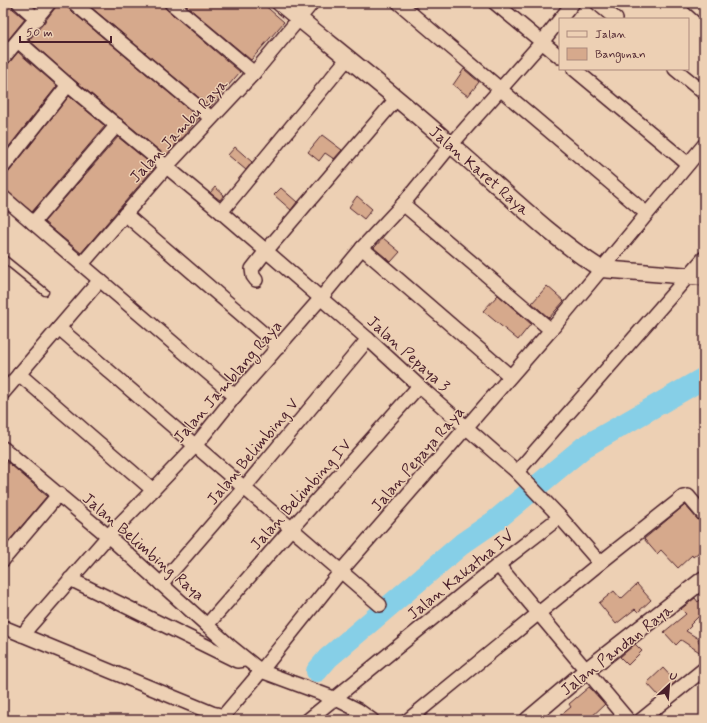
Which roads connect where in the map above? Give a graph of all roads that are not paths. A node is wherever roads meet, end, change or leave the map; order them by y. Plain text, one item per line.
1 (19, 3) edge
2 (50, 3) edge
3 (74, 3) edge
4 (170, 3) edge
5 (280, 3) edge
6 (312, 3) edge
7 (399, 3) edge
8 (495, 3) edge
9 (573, 3) edge
10 (597, 3) edge
11 (694, 3) edge
12 (704, 12) edge
13 (299, 18) junction
14 (561, 18) edge
15 (615, 18) edge
16 (37, 19) junction
17 (559, 21) edge
18 (18, 41) junction
19 (542, 42) junction
20 (559, 56) edge
21 (3, 58) edge
22 (348, 58) junction
23 (575, 70) edge
24 (676, 70) edge
25 (254, 73) junction
26 (68, 85) junction
27 (500, 90) junction
28 (704, 94) edge
29 (397, 98) junction
30 (211, 118) junction
31 (117, 125) junction
32 (451, 145) junction
33 (704, 145) edge
34 (688, 164) junction
35 (167, 166) junction
36 (3, 167) edge
37 (3, 197) edge
38 (403, 204) junction
39 (221, 212) junction
40 (646, 213) junction
41 (125, 214) junction
42 (33, 223) junction
43 (362, 248) junction
44 (266, 251) junction
45 (3, 258) edge
46 (704, 258) edge
47 (82, 264) junction
48 (601, 269) junction
49 (697, 277) edge
50 (100, 280) junction
51 (256, 280) dead end
52 (45, 292) dead end
53 (321, 298) junction
54 (59, 328) junction
55 (551, 330) junction
56 (368, 339) junction
57 (278, 347) junction
58 (19, 374) junction
59 (510, 376) junction
60 (419, 386) junction
61 (3, 394) edge
62 (235, 396) junction
63 (467, 428) junction
64 (195, 446) junction
65 (6, 455) edge
66 (517, 472) junction
67 (244, 488) junction
68 (153, 490) junction
69 (59, 494) junction
70 (704, 514) edge
71 (560, 516) junction
72 (291, 528) junction
73 (108, 536) junction
74 (3, 560) edge
75 (600, 563) junction
76 (498, 565) junction
77 (341, 571) junction
78 (70, 579) junction
79 (704, 579) edge
80 (161, 584) junction
81 (380, 605) dead end
82 (538, 615) junction
83 (207, 625) junction
84 (3, 627) edge
85 (22, 634) junction
86 (247, 660) junction
87 (704, 669) edge
88 (587, 670) junction
89 (261, 671) junction
90 (334, 698) junction
91 (308, 720) edge
92 (372, 720) edge
93 (408, 720) edge
94 (528, 720) edge
95 (628, 720) edge
96 (641, 720) edge

1 - 16 street
2 - 16 street
3 - 30 street
4 - 25 street
5 - 13 street, Jalan Karet Raya
6 - 13 street, Jalan Jambu Raya
7 - 27 street
8 - 19 street
9 - 14 street, Jalan Jamblang Raya
10 - 15 street
11 - 12 street
13 - 22 street, Jalan Karet Raya
13 - 25 street, Jalan Jambu Raya
16 - 18 street
17 - 19 street, Jalan Jamblang Raya
18 - 21 street
18 - 26 street, Jalan Pepaya 3
19 - 20 street
19 - 27 street, Jalan Jamblang Raya
22 - 29 street, Jalan Karet Raya
22 - 39 street
23 - 34 street
24 - 28 street
25 - 30 street, Jalan Jambu Raya
26 - 31 street, Jalan Pepaya 3
26 - 36 street
27 - 32 street, Jalan Jamblang Raya
27 - 40 street
29 - 32 street, Jalan Karet Raya
29 - 44 street
30 - 35 street, Jalan Jambu Raya
31 - 35 street, Jalan Pepaya 3
31 - 42 street
32 - 38 street, Jalan Jamblang Raya
32 - 48 street, Jalan Karet Raya
33 - 34 street, Jalan Pepaya Raya
34 - 40 street, Jalan Pepaya Raya
35 - 39 street, Jalan Pepaya 3
35 - 41 street, Jalan Jambu Raya
37 - 42 street
38 - 43 street, Jalan Jamblang Raya
38 - 55 street
39 - 44 street, Jalan Pepaya 3
40 - 48 street, Jalan Pepaya Raya
41 - 47 street, Jalan Jambu Raya
41 - 57 street
42 - 47 street
43 - 53 street, Jalan Jamblang Raya
43 - 59 street
44 - 51 street
44 - 53 street, Jalan Pepaya 3
45 - 52 lane
46 - 49 street
47 - 50 street
48 - 49 street, Jalan Karet Raya
48 - 55 street, Jalan Pepaya Raya
49 - 66 street
50 - 54 street
50 - 62 street
53 - 56 street, Jalan Pepaya 3
53 - 57 street, Jalan Jamblang Raya
54 - 58 street
54 - 64 street
55 - 59 street, Jalan Pepaya Raya
56 - 60 street, Jalan Pepaya 3
56 - 67 street, Jalan Belimbing V
57 - 62 street, Jalan Jamblang Raya
58 - 61 street
58 - 68 street
59 - 63 street, Jalan Pepaya Raya
60 - 63 street, Jalan Pepaya 3
60 - 72 street, Jalan Belimbing IV
62 - 64 street, Jalan Jamblang Raya
63 - 66 street, Jalan Pepaya 3
63 - 77 street, Jalan Pepaya Raya
64 - 67 street
64 - 68 street, Jalan Jamblang Raya
65 - 69 street, Jalan Belimbing Raya
66 - 71 street, Jalan Pepaya 3
67 - 72 street
67 - 80 street, Jalan Belimbing V
68 - 73 street, Jalan Jamblang Raya
69 - 73 street, Jalan Belimbing Raya
69 - 74 street
70 - 75 street
71 - 75 street
71 - 76 street, Jalan Kakatua IV
72 - 77 street
72 - 83 street, Jalan Belimbing IV
73 - 78 street, Jalan Jamblang Raya
73 - 80 street, Jalan Belimbing Raya
75 - 82 street
76 - 82 street
76 - 90 street, Jalan Kakatua IV
77 - 81 street
77 - 89 street, Jalan Pepaya Raya
78 - 85 street, Jalan Jamblang Raya
78 - 86 street
79 - 88 street, Jalan Pandan Raya
80 - 83 street, Jalan Belimbing Raya
82 - 88 street
82 - 93 street
83 - 86 street, Jalan Belimbing Raya
84 - 85 street, Jalan Pepaya Raya
85 - 89 street, Jalan Pepaya Raya
86 - 89 street, Jalan Belimbing Raya
87 - 96 street
88 - 94 street, Jalan Pandan Raya
88 - 95 street
89 - 90 street, Jalan Belimbing Raya
90 - 91 street, Jalan Kakatua IV
90 - 92 street, Jalan Belimbing Raya

